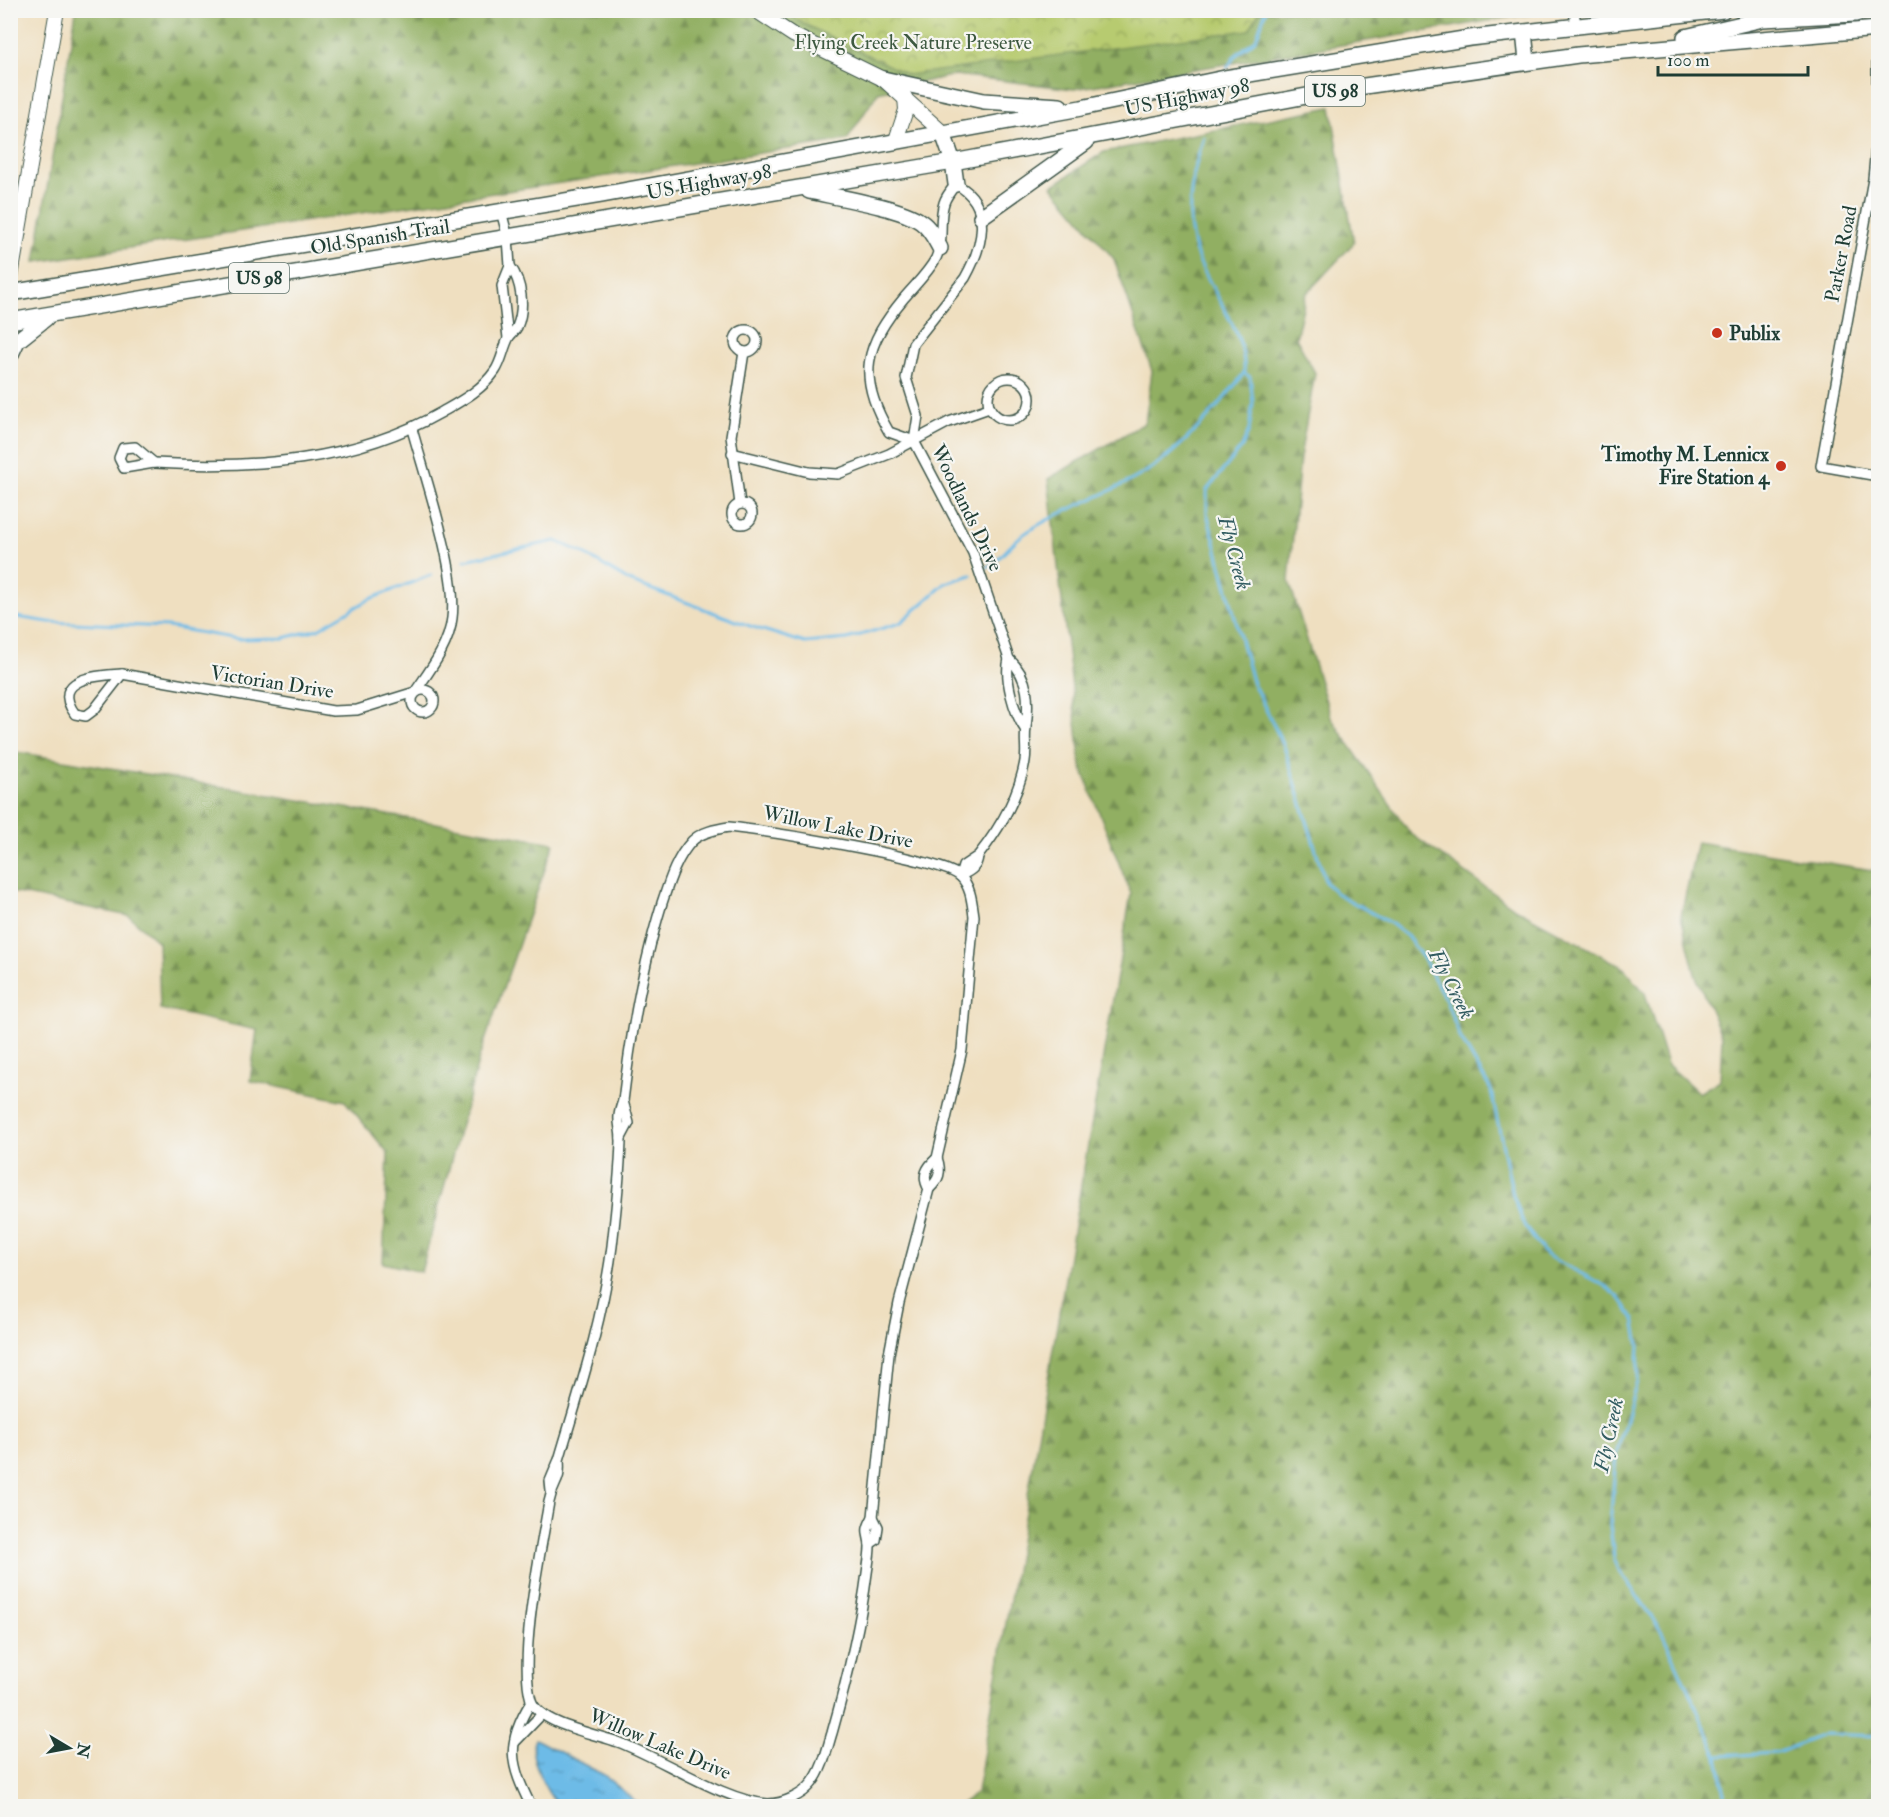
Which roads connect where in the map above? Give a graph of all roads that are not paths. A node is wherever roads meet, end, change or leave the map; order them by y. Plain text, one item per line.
1 (57, 10) edge
2 (755, 10) edge
3 (1722, 10) edge
4 (1868, 10) edge
5 (1877, 10) edge
6 (1712, 11) edge
7 (1575, 18) edge
8 (1878, 29) edge
9 (1524, 32) junction
10 (1654, 47) junction
11 (1527, 61) junction
12 (883, 79) junction
13 (905, 97) junction
14 (1081, 108) junction
15 (943, 133) junction
16 (1093, 137) junction
17 (896, 140) junction
18 (953, 162) junction
19 (1876, 179) edge
20 (956, 184) junction
21 (797, 189) junction
22 (501, 211) junction
23 (981, 217) junction
24 (508, 238) junction
25 (940, 248) junction
26 (510, 266) junction
27 (10, 282) edge
28 (10, 293) edge
29 (50, 315) junction
30 (10, 321) edge
31 (508, 338) junction
32 (744, 352) dead end
33 (10, 356) edge
34 (989, 408) junction
35 (412, 429) junction
36 (914, 441) junction
37 (732, 453) junction
38 (154, 463) dead end
39 (1878, 476) edge
40 (740, 504) dead end
41 (1010, 659) junction
42 (122, 674) junction
43 (1025, 729) junction
44 (960, 876) junction
45 (531, 1702) junction
46 (542, 1714) junction
47 (513, 1744) junction
48 (531, 1806) edge

1 - 27 street
2 - 12 street
3 - 6 main road, US Highway 98 / US 98
4 - 10 main road
5 - 8 street, Parker Road
6 - 7 main road, US Highway 98 / US 98
7 - 9 main road, US Highway 98 / US 98
8 - 10 main road, US Highway 98 / US 98
8 - 19 street, Parker Road
9 - 11 main road
9 - 14 main road, US Highway 98 / US 98
10 - 11 main road, US Highway 98 / US 98
11 - 16 main road, US Highway 98 / US 98
12 - 13 street
12 - 14 main road
13 - 15 street
13 - 17 street
14 - 15 main road, US Highway 98 / US 98
15 - 17 main road, US Highway 98 / US 98
15 - 18 main road
16 - 18 main road, US Highway 98 / US 98
16 - 23 main road
17 - 22 main road, US Highway 98 / US 98
18 - 20 main road
18 - 21 main road, US Highway 98 / US 98
19 - 39 street, Parker Road
20 - 23 street
20 - 25 street, Woodlands Drive
21 - 24 main road, US Highway 98 / US 98
21 - 25 main road
22 - 24 street
22 - 28 main road, Old Spanish Trail / US 98
23 - 36 street, Woodlands Drive
24 - 26 street
24 - 29 main road, Old Spanish Trail / US 98
25 - 36 street, Woodlands Drive
26 - 31 street
26 - 31 street
29 - 30 main road, Old Spanish Trail / US 98
29 - 33 main road
31 - 35 street
32 - 37 street
34 - 34 street
34 - 36 street
35 - 38 street
35 - 42 street, Victorian Drive
36 - 37 street
36 - 41 street, Woodlands Drive
37 - 40 street
41 - 43 street, Woodlands Drive
41 - 43 street, Woodlands Drive
42 - 42 street, Victorian Drive
43 - 44 street, Woodlands Drive
44 - 45 street, Willow Lake Drive
44 - 46 street, Willow Lake Drive
45 - 46 street, Willow Lake Drive
45 - 47 street
46 - 47 street
47 - 48 street

